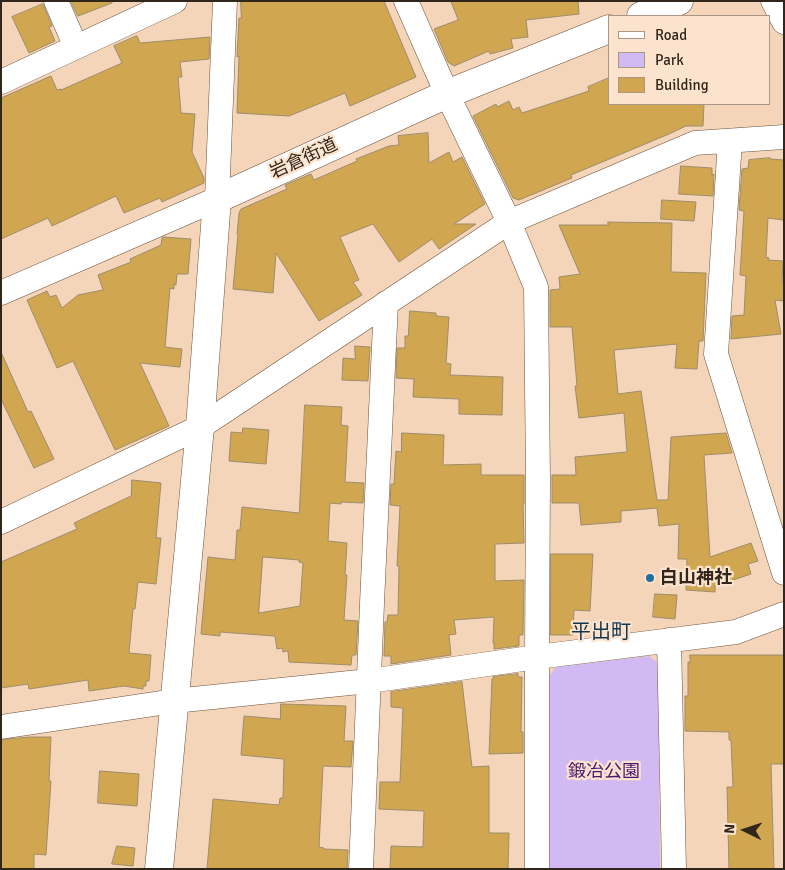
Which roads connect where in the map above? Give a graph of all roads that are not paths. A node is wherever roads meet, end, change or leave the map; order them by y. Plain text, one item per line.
1 (56, 1) edge
2 (175, 1) edge
3 (225, 1) edge
4 (406, 1) edge
5 (679, 1) edge
6 (773, 1) edge
7 (644, 15) edge
8 (784, 22) edge
9 (608, 29) edge
10 (76, 47) junction
11 (1, 82) edge
12 (447, 94) junction
13 (784, 137) edge
14 (730, 141) junction
15 (217, 199) junction
16 (509, 222) junction
17 (1, 293) edge
18 (386, 303) junction
19 (200, 427) junction
20 (1, 522) edge
21 (784, 573) edge
22 (784, 614) edge
23 (669, 640) junction
24 (536, 657) junction
25 (369, 681) junction
26 (174, 701) junction
27 (1, 727) edge
28 (159, 869) edge
29 (361, 869) edge
30 (537, 869) edge
31 (674, 869) edge

1 - 10 street
2 - 10 street
3 - 15 street
4 - 12 street
5 - 7 street
6 - 8 street
9 - 12 street, 岩倉街道
10 - 11 street
12 - 15 street, 岩倉街道
12 - 16 street
13 - 14 street
14 - 16 street
14 - 21 street
15 - 17 street, 岩倉街道
15 - 19 street
16 - 18 street
16 - 24 street
18 - 19 street
18 - 25 street
19 - 20 street
19 - 26 street
22 - 23 street
23 - 24 street
23 - 31 street
24 - 25 street
24 - 30 street
25 - 26 street
25 - 29 street
26 - 27 street
26 - 28 street

